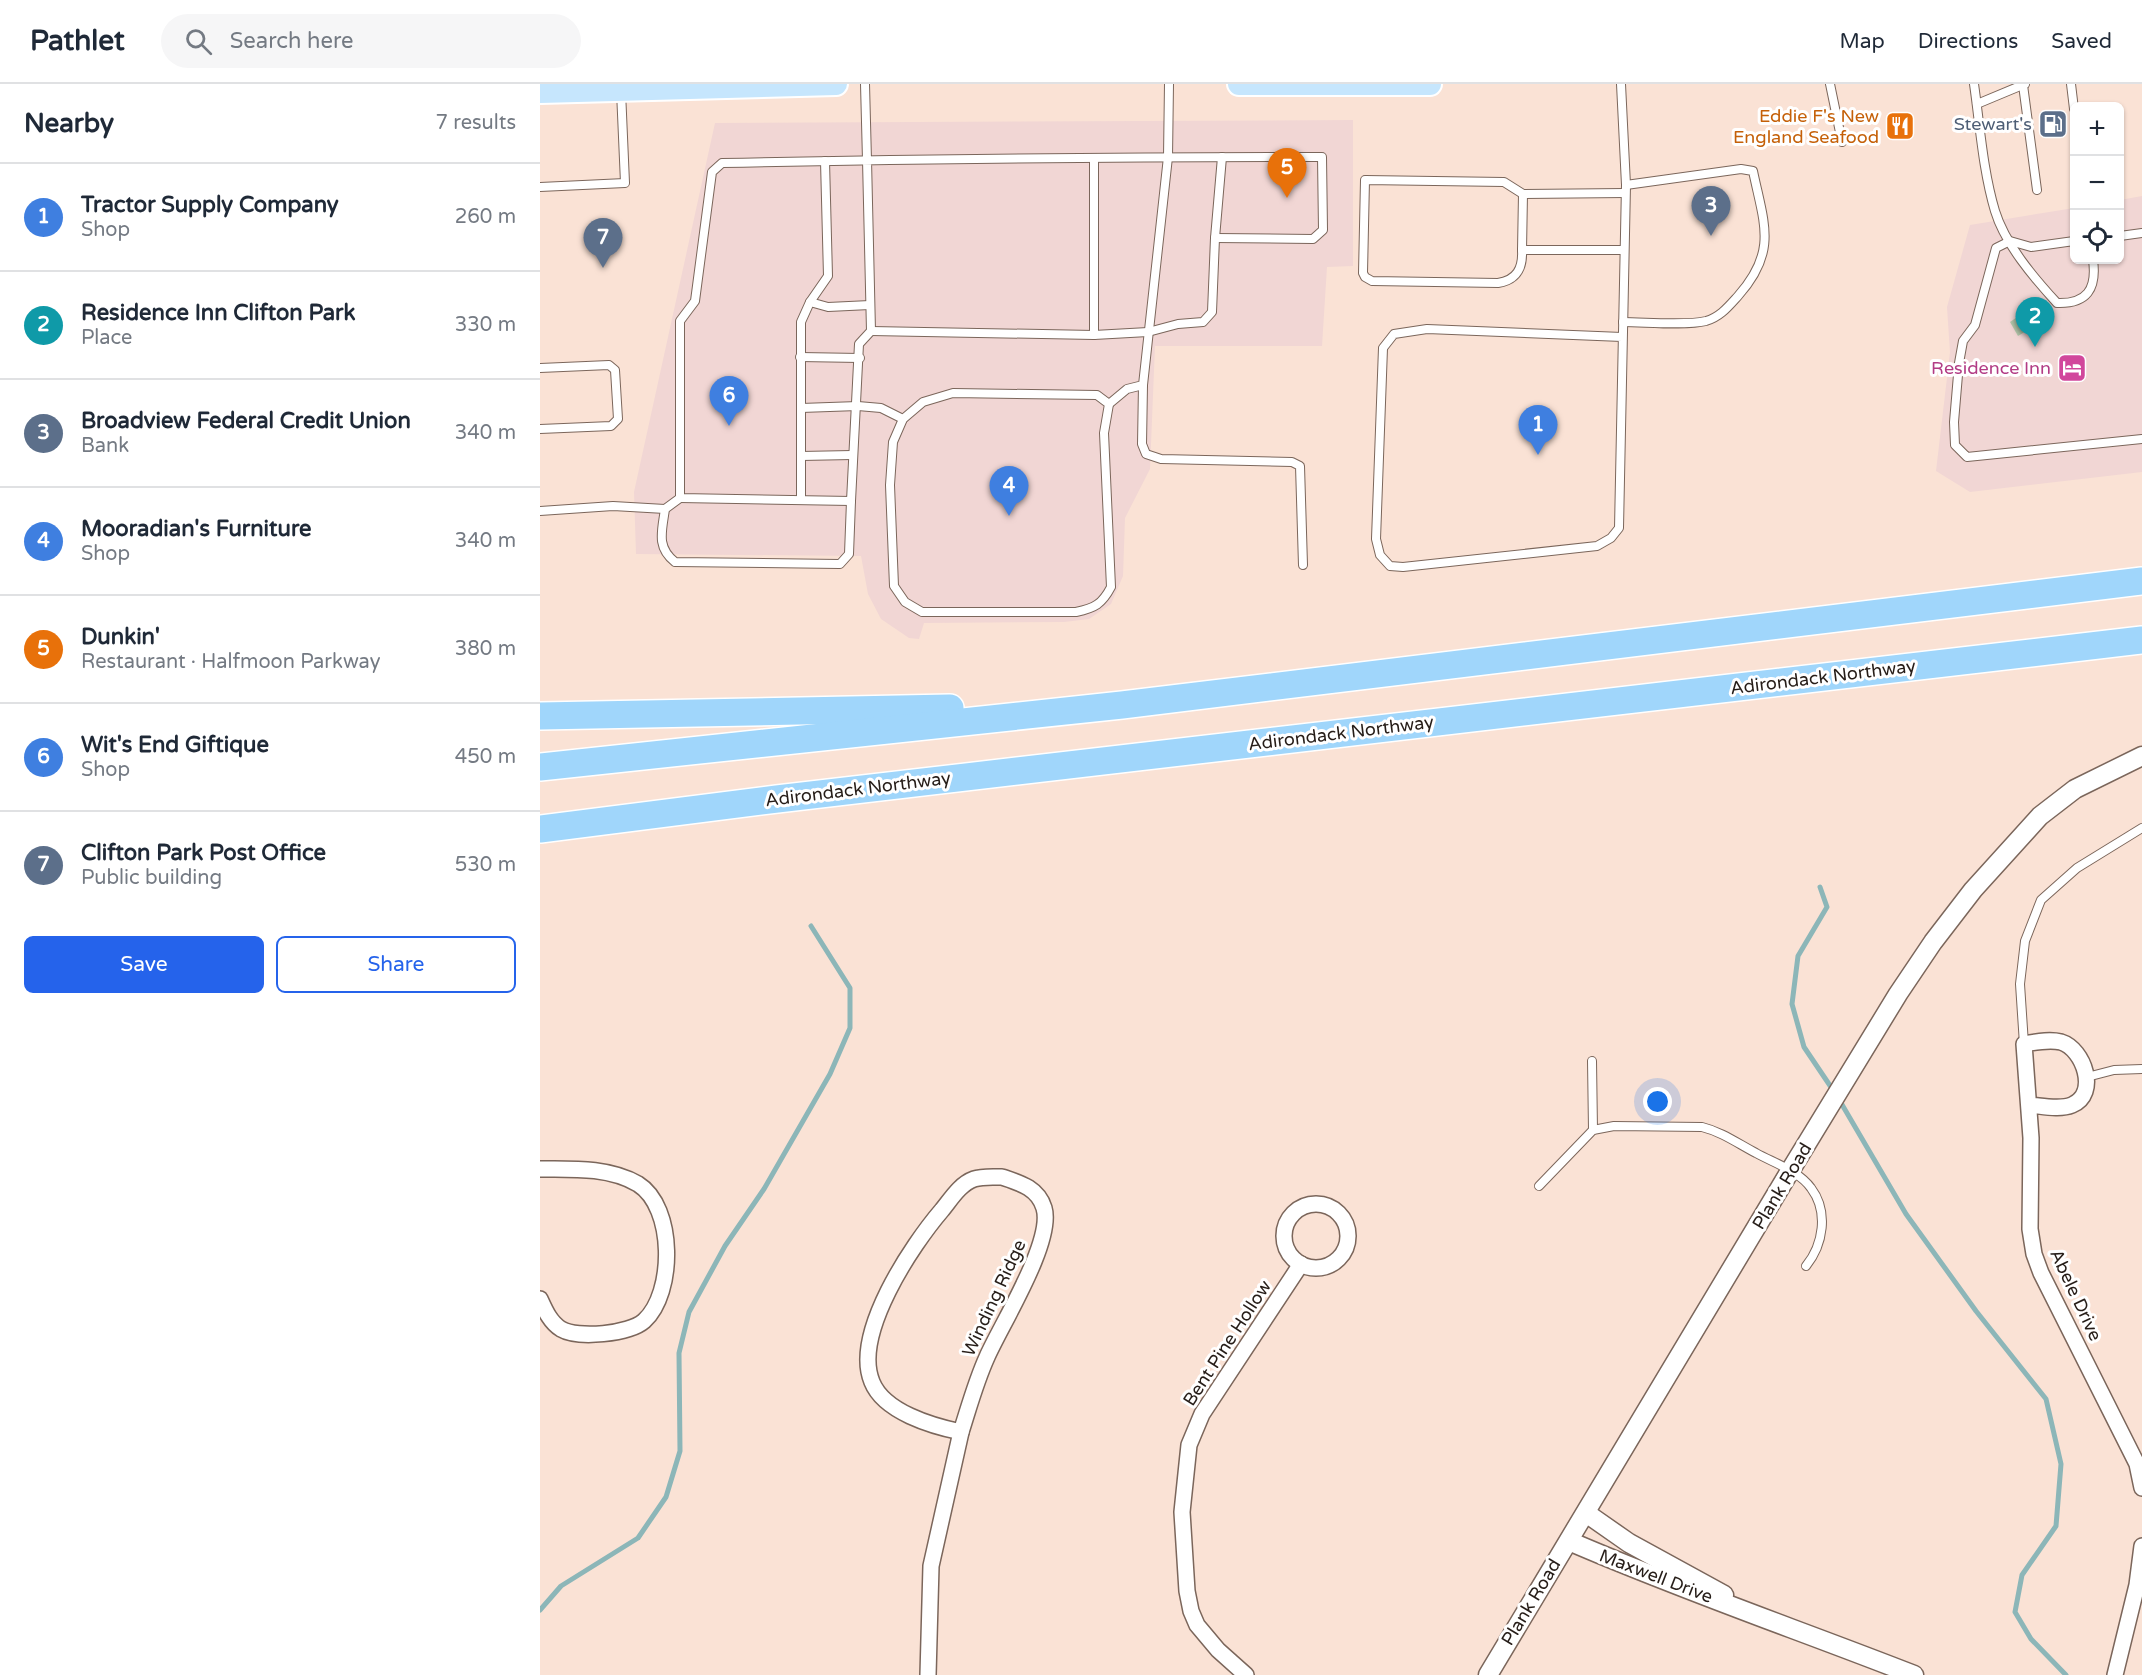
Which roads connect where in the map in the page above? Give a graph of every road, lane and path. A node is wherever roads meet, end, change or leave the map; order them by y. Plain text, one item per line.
1 (836, 84) edge
2 (866, 84) edge
3 (1169, 84) edge
4 (1239, 84) edge
5 (1421, 84) edge
6 (1430, 84) edge
7 (1621, 84) edge
8 (1830, 84) edge
9 (1974, 84) edge
10 (2071, 84) edge
11 (2025, 85) edge
12 (621, 90) junction
13 (540, 92) edge
14 (2073, 102) edge
15 (1977, 104) junction
16 (1842, 142) dead end
17 (1168, 157) junction
18 (1222, 157) junction
19 (1094, 158) junction
20 (867, 160) junction
21 (825, 161) junction
22 (540, 187) edge
23 (1626, 189) junction
24 (2037, 190) dead end
25 (1523, 194) junction
26 (2142, 233) edge
27 (2124, 235) edge
28 (1215, 238) junction
29 (2010, 242) junction
30 (2070, 242) edge
31 (1522, 250) junction
32 (1624, 250) junction
33 (2093, 264) edge
34 (810, 302) junction
35 (870, 305) junction
36 (1623, 322) junction
37 (871, 331) junction
38 (1148, 332) junction
39 (1094, 334) junction
40 (1622, 337) junction
41 (800, 357) junction
42 (860, 358) junction
43 (540, 368) edge
44 (1143, 385) junction
45 (1109, 404) junction
46 (858, 406) junction
47 (801, 408) junction
48 (903, 420) junction
49 (540, 429) edge
50 (2142, 439) edge
51 (852, 455) junction
52 (801, 456) junction
53 (680, 498) junction
54 (801, 500) junction
55 (851, 501) junction
56 (665, 509) junction
57 (540, 511) edge
58 (1303, 565) dead end
59 (2142, 581) edge
60 (2142, 640) edge
61 (1122, 705) junction
62 (540, 716) edge
63 (2142, 756) edge
64 (540, 767) edge
65 (2142, 828) edge
66 (540, 830) edge
67 (2024, 1044) junction
68 (1592, 1061) dead end
69 (2142, 1069) edge
70 (2087, 1077) junction
71 (2030, 1106) junction
72 (1593, 1130) junction
73 (540, 1168) edge
74 (1790, 1171) junction
75 (1539, 1186) dead end
76 (1301, 1264) junction
77 (1806, 1266) dead end
78 (540, 1299) edge
79 (961, 1432) junction
80 (2142, 1482) edge
81 (1586, 1513) junction
82 (1569, 1540) junction
83 (2142, 1546) edge
84 (1745, 1609) junction
85 (928, 1675) edge
86 (1246, 1675) edge
87 (1488, 1675) edge
88 (1914, 1675) edge
89 (2115, 1675) edge

1 - 12 main road
2 - 20 lane
3 - 17 lane
4 - 5 main road
5 - 6 main road
7 - 23 lane
8 - 16 lane
9 - 15 lane
10 - 14 lane
11 - 15 lane
11 - 24 lane
12 - 13 main road
12 - 22 lane
15 - 29 lane
17 - 18 lane
17 - 19 lane
17 - 38 lane
18 - 28 lane
18 - 28 lane
19 - 20 lane
19 - 39 lane
20 - 21 lane
20 - 35 lane
21 - 34 lane
21 - 53 lane
23 - 25 lane
23 - 32 lane
23 - 36 lane
25 - 31 lane
25 - 31 lane
26 - 27 lane
28 - 38 lane
29 - 30 lane
29 - 33 lane
29 - 50 lane
31 - 32 lane
32 - 36 lane
34 - 35 lane
34 - 41 lane
35 - 37 lane
36 - 40 lane
37 - 39 lane
37 - 42 lane
38 - 39 lane
38 - 44 lane
40 - 40 lane
41 - 42 lane
41 - 47 lane
42 - 46 lane
43 - 49 lane
44 - 45 lane
44 - 58 lane
45 - 48 lane
45 - 48 lane
46 - 47 lane
46 - 48 lane
46 - 51 lane
47 - 52 lane
51 - 52 lane
51 - 55 lane
52 - 54 lane
53 - 54 lane
53 - 56 lane
54 - 55 lane
55 - 56 lane
56 - 57 lane
59 - 61 highway
60 - 66 highway, Adirondack Northway
61 - 62 highway
61 - 64 highway
63 - 74 street, Plank Road
65 - 67 lane
67 - 70 street
67 - 71 street, Abele Drive
68 - 72 lane
69 - 70 lane
70 - 71 street
71 - 80 street, Abele Drive
72 - 74 lane
72 - 75 lane
73 - 78 street
74 - 77 lane
74 - 81 street, Plank Road
76 - 76 street
76 - 86 street, Bent Pine Hollow
79 - 79 street, Winding Ridge
79 - 85 street, Winding Ridge
81 - 82 street, Plank Road
81 - 84 street, Maxwell Drive
82 - 84 street, Maxwell Drive
82 - 87 street, Plank Road
83 - 89 street
84 - 88 street, Maxwell Drive

